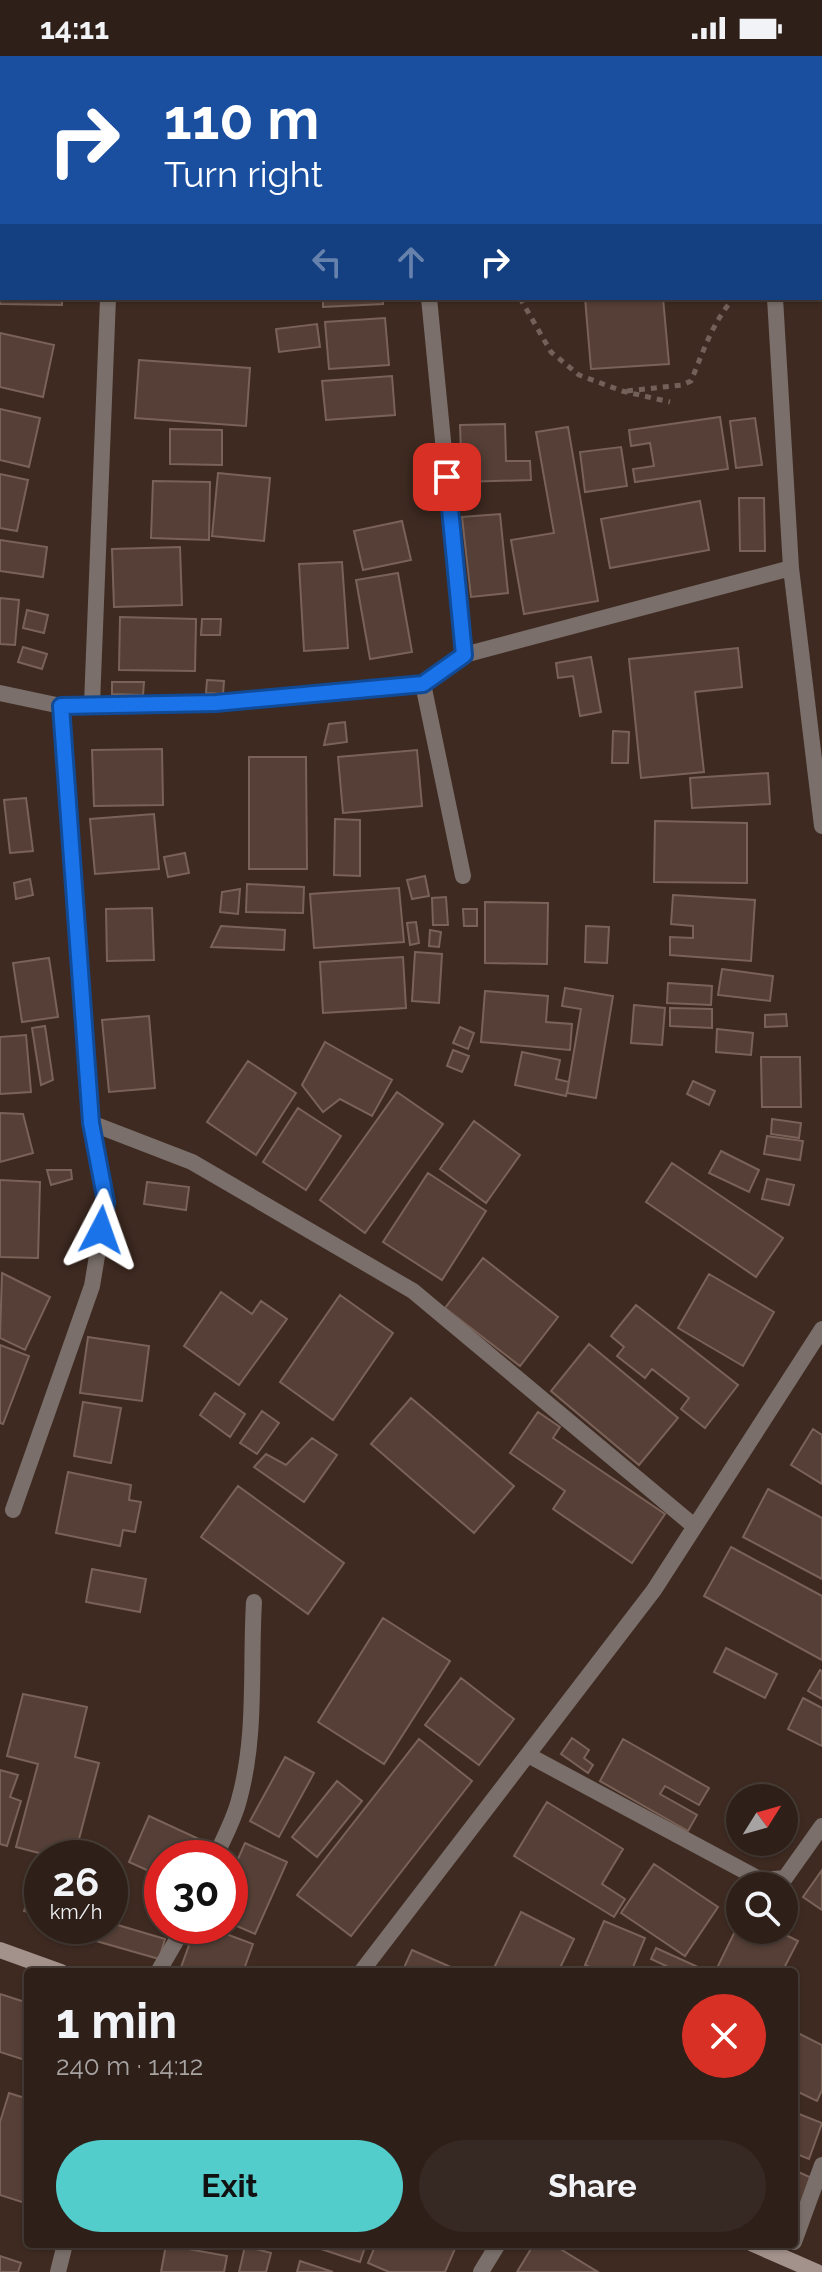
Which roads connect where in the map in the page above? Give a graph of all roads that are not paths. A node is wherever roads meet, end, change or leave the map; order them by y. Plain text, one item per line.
1 (108, 300) edge
2 (429, 300) edge
3 (775, 300) edge
4 (791, 568) junction
5 (464, 655) junction
6 (423, 684) junction
7 (0, 693) edge
8 (92, 704) junction
9 (61, 706) junction
10 (822, 826) edge
11 (463, 876) dead end
12 (91, 1123) junction
13 (822, 1329) edge
14 (13, 1510) dead end
15 (694, 1526) junction
16 (254, 1602) dead end
17 (528, 1755) junction
18 (822, 1826) edge
19 (223, 1840) edge
20 (174, 1944) edge
21 (0, 1950) edge
22 (50, 1968) edge
23 (160, 1968) edge
24 (364, 1968) edge
25 (822, 2165) edge
26 (798, 2231) edge
27 (64, 2248) edge
28 (496, 2248) edge
29 (792, 2248) edge
30 (58, 2272) edge
31 (481, 2272) edge
32 (817, 2272) edge

1 - 8 street
2 - 5 street
3 - 4 street
4 - 5 street
4 - 10 street
5 - 6 street
6 - 8 street
6 - 11 street
7 - 9 street
8 - 9 street
9 - 12 street
12 - 14 street
12 - 15 street
13 - 15 street
15 - 17 street
16 - 19 street
17 - 18 street
17 - 24 street
20 - 23 street
21 - 22 main road
25 - 26 street
27 - 30 street
28 - 31 street
29 - 32 main road

